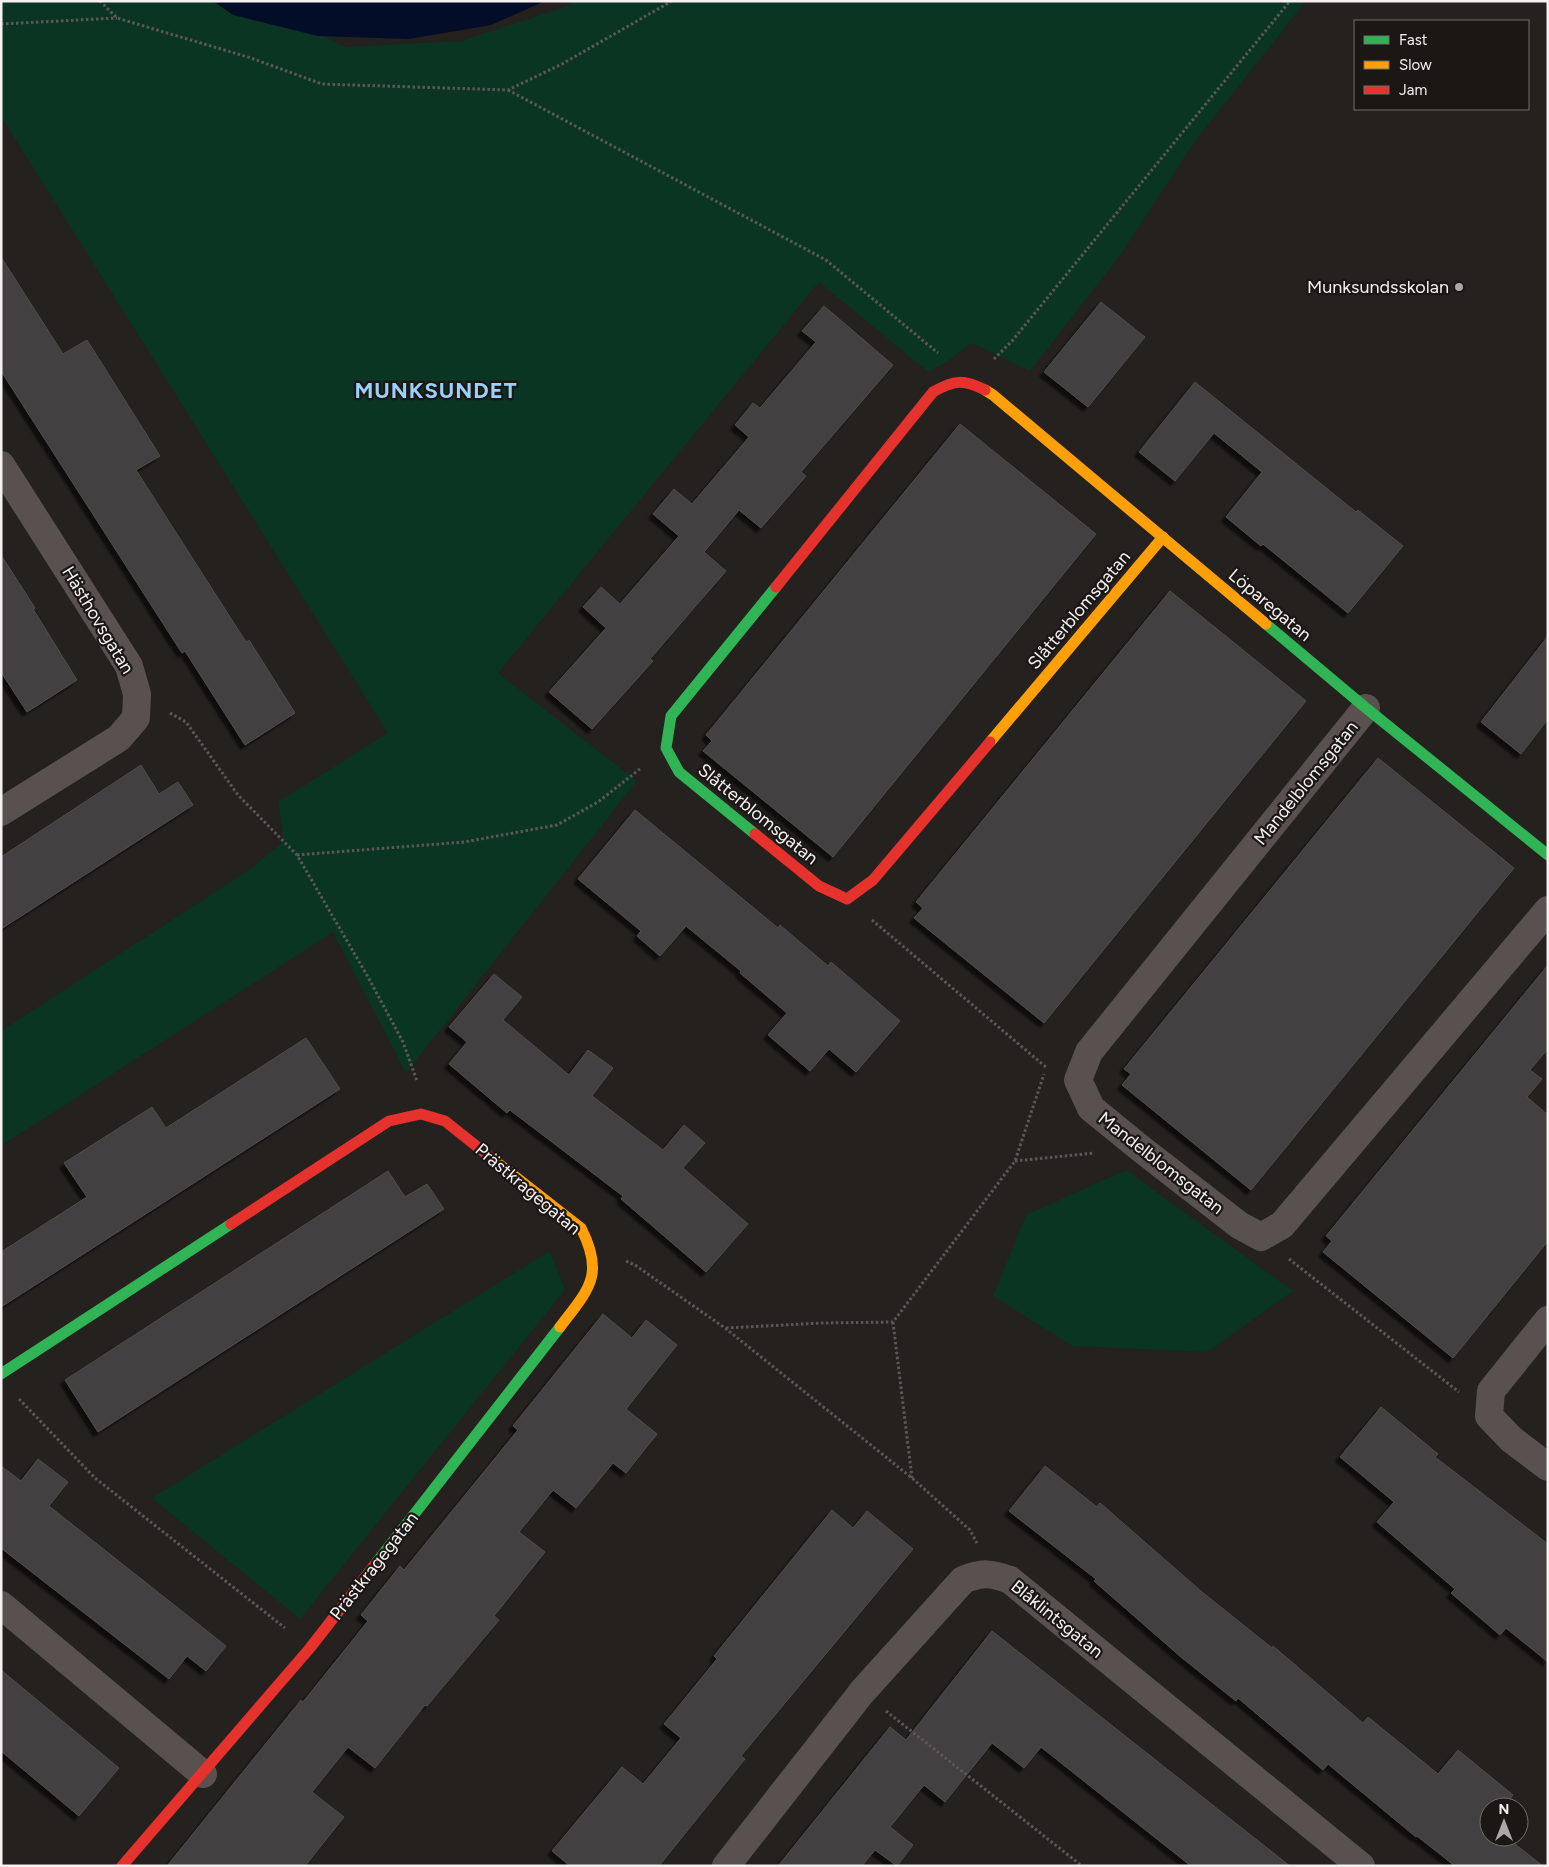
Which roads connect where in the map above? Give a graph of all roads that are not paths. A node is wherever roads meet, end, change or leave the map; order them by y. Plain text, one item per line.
1 (1, 464) edge
2 (1163, 537) junction
3 (1366, 708) junction
4 (666, 748) joint
5 (1, 812) edge
6 (1548, 855) edge
7 (1548, 910) edge
8 (1548, 1320) edge
9 (1, 1374) edge
10 (1548, 1467) edge
11 (1, 1605) edge
12 (203, 1774) junction
13 (122, 1866) edge
14 (726, 1866) edge
15 (1361, 1866) edge

1 - 5 street, Hästhovsgatan
2 - 3 street, Löparegatan
2 - 4 street, Slåtterblomsgatan
2 - 4 street, Löparegatan
3 - 6 street, Löparegatan
3 - 7 street, Mandelblomsgatan
8 - 10 street
9 - 12 street, Prästkragegatan
11 - 12 street
12 - 13 street, Prästkragegatan
14 - 15 street, Blåklintsgatan

